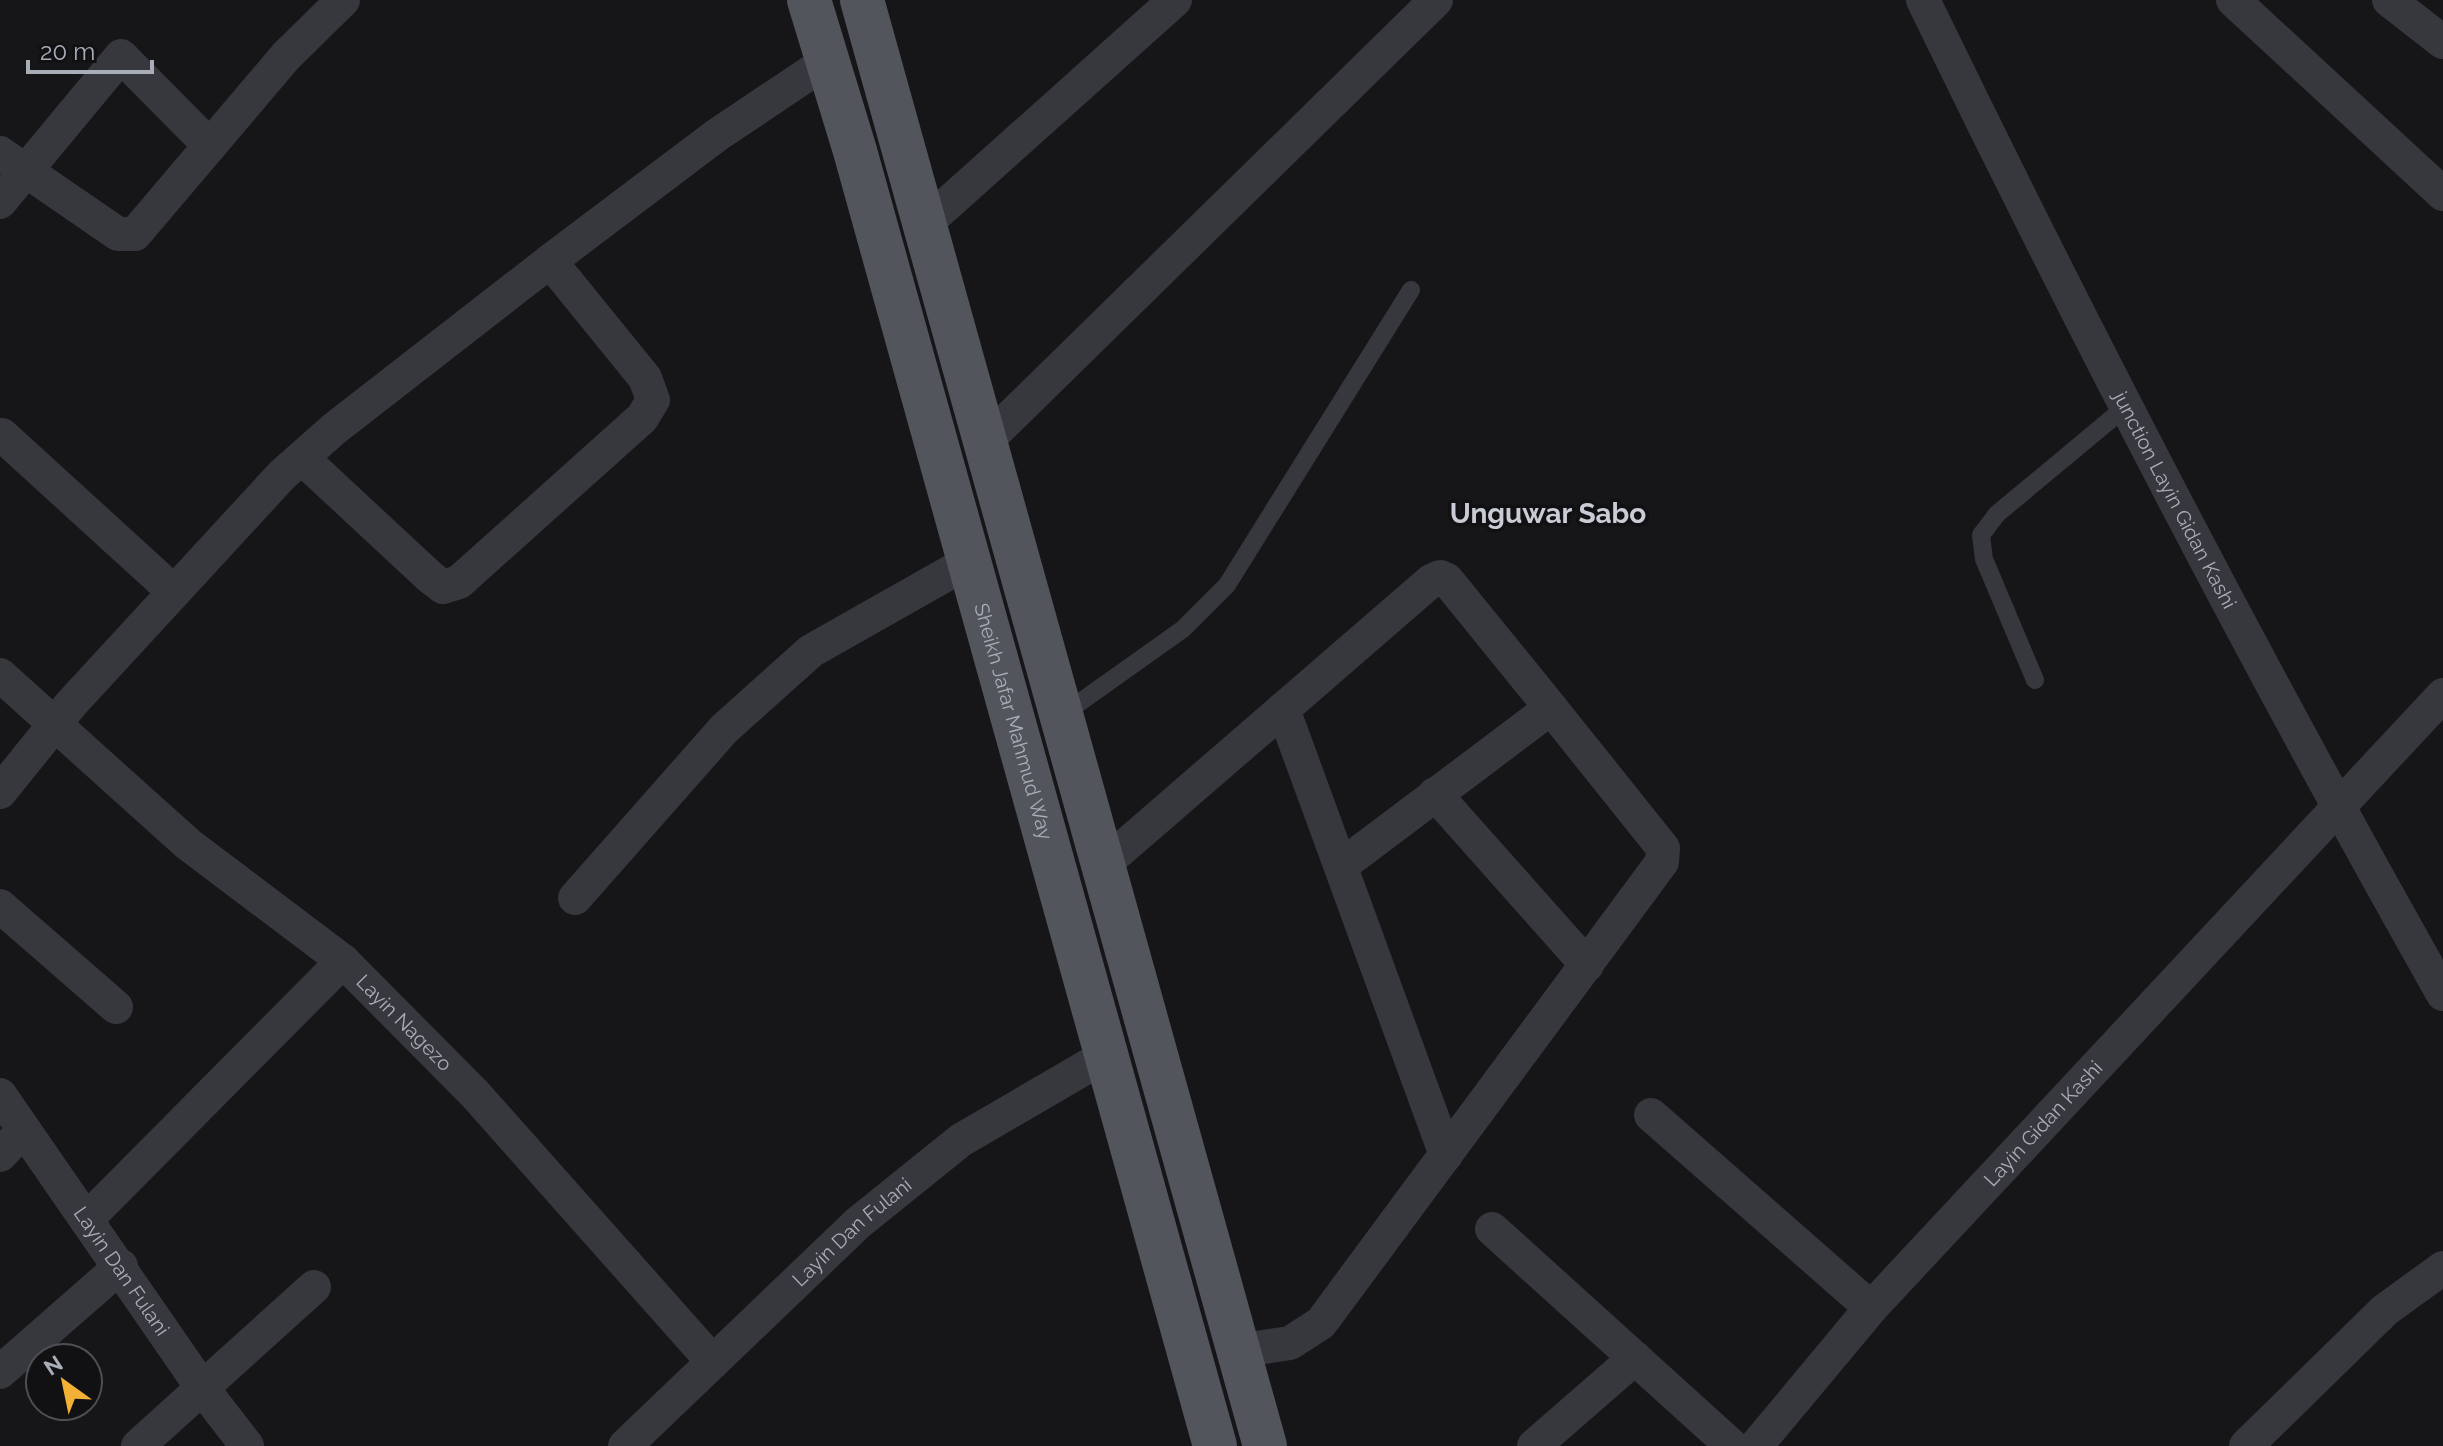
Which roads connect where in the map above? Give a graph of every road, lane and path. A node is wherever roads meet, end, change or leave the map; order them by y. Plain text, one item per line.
1 (343, 0) edge
2 (809, 0) edge
3 (862, 0) edge
4 (1175, 0) edge
5 (1436, 0) edge
6 (2233, 0) edge
7 (2389, 0) edge
8 (1931, 4) edge
9 (2443, 42) edge
10 (826, 62) junction
11 (210, 146) junction
12 (13, 162) edge
13 (2443, 194) edge
14 (0, 202) edge
15 (925, 224) junction
16 (550, 261) junction
17 (1411, 290) dead end
18 (2128, 405) junction
19 (2, 435) dead end
20 (986, 441) junction
21 (302, 458) junction
22 (970, 561) junction
23 (173, 591) junction
24 (0, 675) edge
25 (2035, 680) dead end
26 (2443, 695) edge
27 (1551, 708) junction
28 (1283, 709) junction
29 (1062, 715) junction
30 (53, 725) junction
31 (0, 792) edge
32 (1435, 794) junction
33 (2338, 809) junction
34 (1103, 865) junction
35 (1341, 866) junction
36 (575, 898) dead end
37 (0, 906) edge
38 (343, 961) junction
39 (1587, 965) junction
40 (2443, 994) edge
41 (116, 1007) dead end
42 (1107, 1055) junction
43 (0, 1095) edge
44 (1651, 1115) dead end
45 (12, 1143) edge
46 (1446, 1155) junction
47 (86, 1220) junction
48 (1492, 1229) dead end
49 (121, 1266) junction
50 (2443, 1268) edge
51 (314, 1287) dead end
52 (1871, 1308) junction
53 (1237, 1351) junction
54 (1635, 1358) junction
55 (713, 1362) junction
56 (0, 1372) edge
57 (203, 1389) junction
58 (138, 1446) edge
59 (247, 1446) edge
60 (625, 1446) edge
61 (1215, 1446) edge
62 (1265, 1446) edge
63 (1534, 1446) edge
64 (1732, 1446) edge
65 (1756, 1446) edge
66 (2246, 1446) edge

1 - 11 street
2 - 10 main road, Sheikh Jafar Mahmud Way
3 - 15 main road
4 - 15 street
5 - 20 street
6 - 13 street
7 - 9 street
8 - 18 street, junction Layin Gidan Kashi
10 - 16 street
10 - 22 main road, Sheikh Jafar Mahmud Way
11 - 12 street
11 - 12 street
12 - 14 street
15 - 20 main road
16 - 21 street
16 - 21 street
17 - 29 lane
18 - 25 lane
18 - 33 street, junction Layin Gidan Kashi
19 - 23 street
20 - 29 main road
21 - 23 street
22 - 36 street
22 - 42 main road, Sheikh Jafar Mahmud Way
23 - 30 street
24 - 30 street, Layin Nagezo
26 - 33 street, Layin Gidan Kashi
27 - 28 street
27 - 32 street
27 - 39 street
28 - 34 street
28 - 35 street
29 - 34 main road
30 - 31 street
30 - 38 street, Layin Nagezo
32 - 35 street
32 - 39 street
33 - 40 street, junction Layin Gidan Kashi
33 - 52 street, Layin Gidan Kashi
34 - 53 main road
35 - 46 street
37 - 41 street
38 - 47 street
38 - 55 street, Layin Nagezo
39 - 46 street
42 - 55 street, Layin Dan Fulani
42 - 61 main road, Sheikh Jafar Mahmud Way
43 - 45 street, Layin Dan Fulani
44 - 52 street
45 - 47 street, Layin Dan Fulani
46 - 53 street
47 - 49 street, Layin Dan Fulani
48 - 54 street
49 - 56 street
49 - 57 street, Layin Dan Fulani
50 - 66 street
51 - 57 street
52 - 65 street, Layin Gidan Kashi
53 - 62 main road
54 - 63 street
54 - 64 street
55 - 60 street, Layin Dan Fulani
57 - 58 street
57 - 59 street, Layin Dan Fulani

